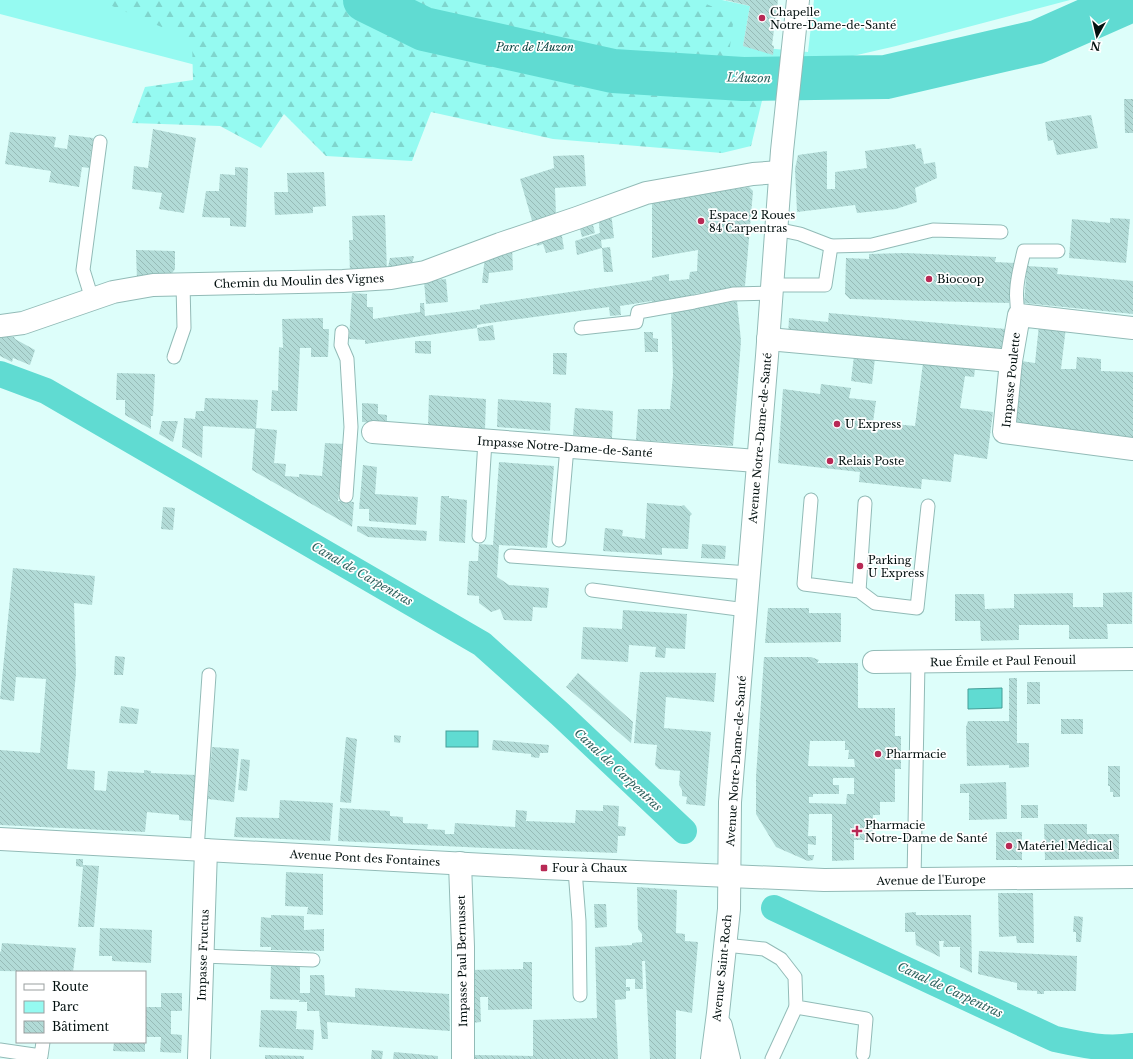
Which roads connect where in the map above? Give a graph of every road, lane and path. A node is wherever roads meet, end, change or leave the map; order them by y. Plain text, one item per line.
1 (798, 0) edge
2 (100, 142) dead end
3 (781, 161) junction
4 (776, 229) junction
5 (1001, 232) dead end
6 (831, 246) junction
7 (1058, 251) dead end
8 (183, 284) junction
9 (771, 289) junction
10 (92, 299) junction
11 (1019, 315) junction
12 (0, 326) edge
13 (581, 328) dead end
14 (1133, 328) edge
15 (342, 332) dead end
16 (768, 339) junction
17 (174, 357) dead end
18 (1011, 361) junction
19 (350, 427) junction
20 (373, 432) joint
21 (485, 441) junction
22 (567, 447) junction
23 (1133, 449) edge
24 (757, 461) junction
25 (346, 496) dead end
26 (811, 500) dead end
27 (865, 503) dead end
28 (928, 506) dead end
29 (479, 536) dead end
30 (559, 540) dead end
31 (511, 556) dead end
32 (749, 573) junction
33 (592, 590) dead end
34 (859, 591) junction
35 (746, 610) junction
36 (1133, 659) edge
37 (874, 662) dead end
38 (918, 662) junction
39 (208, 675) dead end
40 (0, 839) edge
41 (202, 850) junction
42 (460, 863) junction
43 (575, 870) junction
44 (729, 877) junction
45 (1133, 877) edge
46 (914, 880) junction
47 (725, 945) junction
48 (202, 956) junction
49 (313, 960) dead end
50 (580, 995) dead end
51 (796, 1007) junction
52 (718, 1014) junction
53 (43, 1043) edge
54 (0, 1050) edge
55 (863, 1054) dead end
56 (199, 1059) edge
57 (463, 1059) edge
58 (712, 1059) edge
59 (729, 1059) edge
60 (772, 1059) edge

1 - 3 street, Avenue Notre-Dame-de-Santé
2 - 10 lane
3 - 4 street, Avenue Notre-Dame-de-Santé
3 - 8 street, Chemin du Moulin des Vignes
4 - 6 lane
4 - 9 street, Avenue Notre-Dame-de-Santé
5 - 6 lane
6 - 9 lane
7 - 11 lane
8 - 10 street, Chemin du Moulin des Vignes
8 - 17 lane
9 - 13 lane
9 - 16 street, Avenue Notre-Dame-de-Santé
10 - 12 street, Chemin du Moulin des Vignes
11 - 14 street
11 - 18 street, Impasse Poulette
15 - 19 lane
16 - 18 street
16 - 24 street, Avenue Notre-Dame-de-Santé
18 - 23 street, Impasse Poulette
19 - 20 lane
19 - 25 lane
20 - 21 street, Impasse Notre-Dame-de-Santé
21 - 22 street, Impasse Notre-Dame-de-Santé
21 - 29 lane
22 - 24 street, Impasse Notre-Dame-de-Santé
22 - 30 lane
24 - 32 street, Avenue Notre-Dame-de-Santé
26 - 34 lane
27 - 34 lane
28 - 34 lane
31 - 32 lane
32 - 35 street, Avenue Notre-Dame-de-Santé
33 - 35 lane
35 - 44 street, Avenue Notre-Dame-de-Santé
36 - 38 street, Rue Émile et Paul Fenouil
37 - 38 street, Rue Émile et Paul Fenouil
38 - 46 lane
39 - 41 lane
40 - 41 street, Avenue Pont des Fontaines
41 - 42 street, Avenue Pont des Fontaines
41 - 48 street, Impasse Fructus
42 - 43 street, Avenue Pont des Fontaines
42 - 57 street, Impasse Paul Bernusset
43 - 44 street, Avenue Pont des Fontaines
43 - 50 lane
44 - 46 street, Avenue de l'Europe
44 - 47 street, Avenue Saint-Roch
45 - 46 street, Avenue de l'Europe
47 - 51 lane
47 - 52 street, Avenue Saint-Roch
48 - 49 lane
48 - 56 street, Impasse Fructus
51 - 55 lane
51 - 60 lane
52 - 58 street, Avenue Saint-Roch
52 - 59 street
53 - 54 lane

